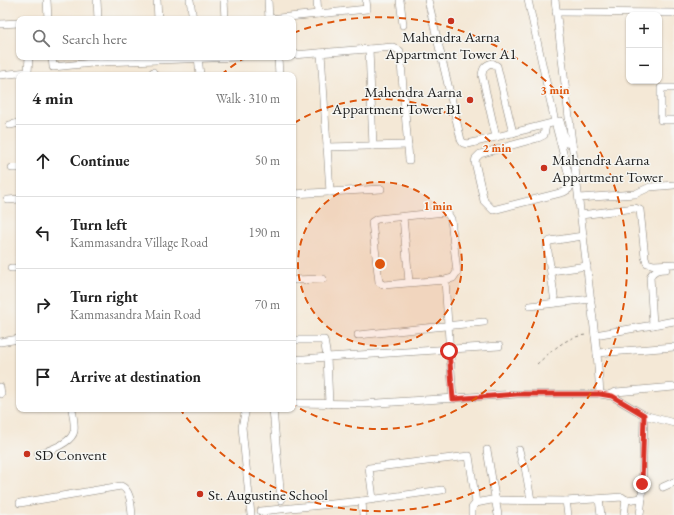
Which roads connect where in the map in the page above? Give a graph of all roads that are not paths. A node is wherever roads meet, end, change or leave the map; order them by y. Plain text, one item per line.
1 (47, 0) edge
2 (97, 0) edge
3 (157, 0) edge
4 (190, 0) edge
5 (224, 0) edge
6 (268, 0) edge
7 (317, 0) edge
8 (366, 0) edge
9 (400, 0) edge
10 (428, 0) edge
11 (528, 0) edge
12 (554, 0) edge
13 (556, 12) junction
14 (318, 14) junction
15 (674, 14) edge
16 (48, 16) edge
17 (98, 16) edge
18 (158, 16) edge
19 (193, 16) edge
20 (225, 16) edge
21 (269, 16) edge
22 (296, 16) edge
23 (16, 22) edge
24 (0, 24) edge
25 (402, 25) dead end
26 (369, 49) junction
27 (321, 53) junction
28 (296, 55) edge
29 (29, 60) edge
30 (52, 60) edge
31 (102, 60) edge
32 (198, 60) edge
33 (278, 60) edge
34 (28, 72) edge
35 (200, 72) edge
36 (279, 72) edge
37 (16, 73) edge
38 (0, 75) edge
39 (674, 88) edge
40 (674, 120) edge
41 (555, 122) junction
42 (16, 124) edge
43 (10, 125) dead end
44 (546, 125) junction
45 (513, 133) junction
46 (496, 137) junction
47 (572, 144) junction
48 (408, 145) junction
49 (373, 146) junction
50 (327, 147) junction
51 (409, 160) dead end
52 (674, 185) edge
53 (381, 189) dead end
54 (330, 192) junction
55 (296, 194) edge
56 (579, 198) junction
57 (16, 199) edge
58 (8, 200) dead end
59 (581, 215) junction
60 (403, 217) junction
61 (583, 236) junction
62 (674, 264) edge
63 (587, 266) junction
64 (11, 268) dead end
65 (16, 268) edge
66 (674, 268) edge
67 (551, 271) junction
68 (323, 279) dead end
69 (296, 280) edge
70 (445, 280) junction
71 (409, 282) junction
72 (591, 299) junction
73 (555, 303) junction
74 (530, 306) dead end
75 (674, 321) edge
76 (484, 322) dead end
77 (653, 325) junction
78 (448, 326) junction
79 (358, 335) dead end
80 (595, 335) junction
81 (16, 339) edge
82 (296, 340) edge
83 (0, 342) edge
84 (499, 346) dead end
85 (674, 347) edge
86 (449, 351) junction
87 (597, 354) junction
88 (327, 358) junction
89 (296, 360) edge
90 (674, 387) edge
91 (600, 394) junction
92 (608, 395) junction
93 (453, 399) junction
94 (296, 403) edge
95 (329, 404) junction
96 (72, 412) edge
97 (245, 412) edge
98 (273, 412) edge
99 (644, 415) junction
100 (674, 422) edge
101 (487, 450) dead end
102 (520, 450) dead end
103 (38, 454) dead end
104 (674, 482) edge
105 (663, 487) dead end
106 (442, 490) dead end
107 (642, 498) junction
108 (373, 499) junction
109 (495, 499) junction
110 (599, 499) junction
111 (281, 500) dead end
112 (362, 500) junction
113 (531, 500) junction
114 (626, 500) junction
115 (566, 501) junction
116 (20, 503) dead end
117 (476, 503) junction
118 (261, 511) dead end
119 (132, 515) edge
120 (252, 515) edge
121 (363, 515) edge
122 (472, 515) edge
123 (498, 515) edge
124 (568, 515) edge
125 (601, 515) edge
126 (624, 515) edge
127 (640, 515) edge

1 - 16 street
2 - 17 street
3 - 18 street
4 - 19 street
5 - 20 street
6 - 21 street
7 - 14 street
8 - 14 street
9 - 25 street
10 - 46 street
11 - 41 street
12 - 13 street
13 - 15 street
13 - 47 street
14 - 22 street
23 - 24 street
26 - 27 street
26 - 48 street
26 - 49 street
27 - 28 street
27 - 50 street
29 - 34 street
30 - 31 street
32 - 35 street
33 - 36 street
37 - 38 street
39 - 40 street
41 - 44 street
41 - 44 street
41 - 47 street
42 - 43 street
44 - 45 street
45 - 46 street
45 - 46 street
47 - 56 street
48 - 49 street
48 - 51 street
49 - 50 street
50 - 54 street
52 - 56 street
53 - 54 street
54 - 55 street
56 - 59 street
57 - 58 street
59 - 61 street
59 - 62 street
60 - 70 street
60 - 71 street
60 - 71 street
61 - 63 street
61 - 67 street
63 - 67 street
63 - 72 street
64 - 65 street
66 - 77 street
67 - 73 street
68 - 69 street
70 - 71 street
70 - 78 street
72 - 73 street
72 - 80 street
73 - 74 street
75 - 77 street
76 - 78 street
77 - 80 street
78 - 79 street
78 - 86 street
80 - 87 street
81 - 83 street
82 - 88 street
84 - 86 street
85 - 87 street
86 - 88 street
86 - 93 street
87 - 91 street
88 - 89 street
88 - 95 street
90 - 92 street
91 - 92 street
91 - 93 street
92 - 99 street
93 - 95 street
94 - 95 street
96 - 103 street
97 - 120 street
98 - 111 street
99 - 100 street
99 - 107 street
101 - 109 street
102 - 113 street
104 - 105 street
106 - 108 street
107 - 114 street
107 - 127 street
108 - 112 street
108 - 117 street
109 - 113 street
109 - 117 street
109 - 123 street
110 - 114 street
110 - 115 street
110 - 125 street
112 - 118 street
112 - 121 street
113 - 115 street
114 - 126 street
115 - 124 street
116 - 119 street
117 - 122 street

